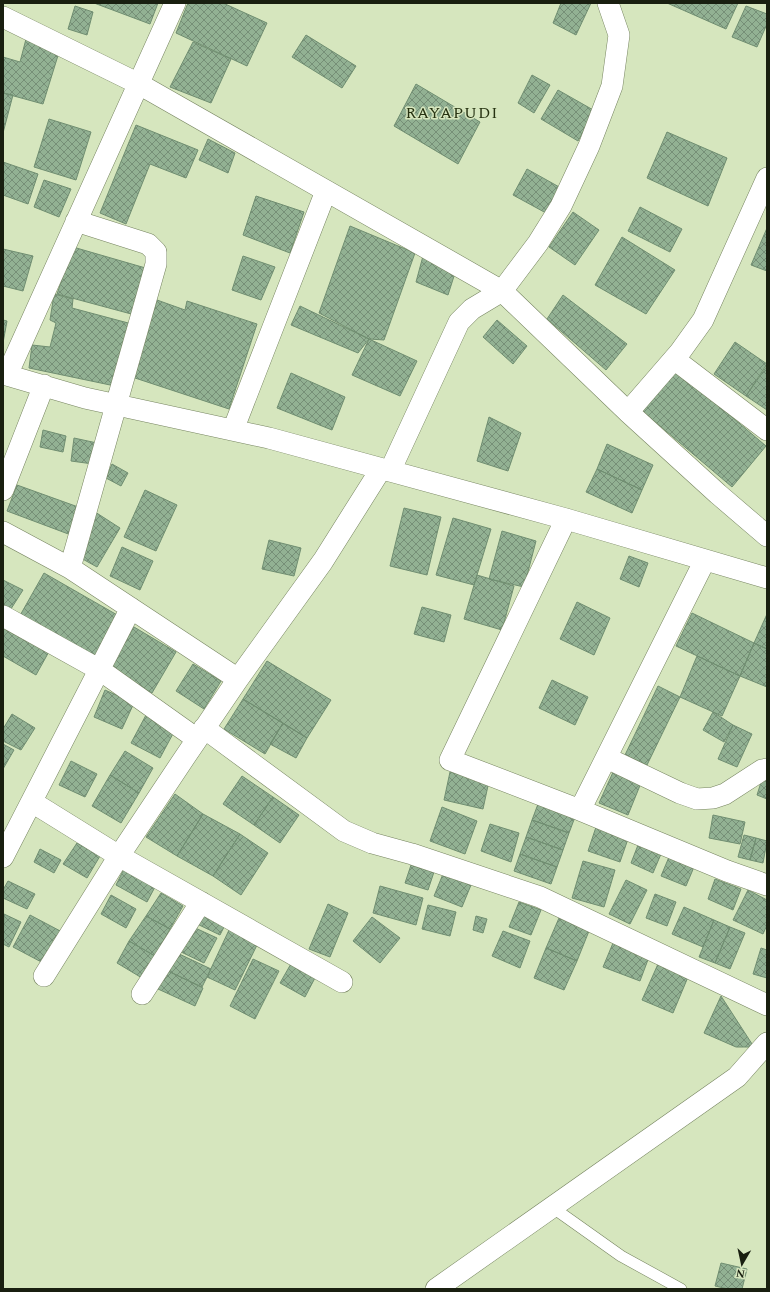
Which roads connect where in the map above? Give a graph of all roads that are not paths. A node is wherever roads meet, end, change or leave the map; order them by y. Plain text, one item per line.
1 (175, 3) edge
2 (608, 3) edge
3 (3, 17) edge
4 (139, 84) junction
5 (767, 178) edge
6 (326, 192) junction
7 (76, 220) junction
8 (502, 291) junction
9 (674, 359) junction
10 (5, 374) edge
11 (44, 385) junction
12 (118, 405) junction
13 (628, 412) junction
14 (233, 430) junction
15 (767, 430) edge
16 (385, 470) junction
17 (3, 490) edge
18 (566, 519) junction
19 (3, 532) edge
20 (767, 536) edge
21 (705, 560) junction
22 (70, 568) junction
23 (767, 578) edge
24 (131, 608) junction
25 (3, 616) edge
26 (100, 670) junction
27 (238, 679) junction
28 (200, 734) junction
29 (607, 758) junction
30 (767, 769) edge
31 (32, 802) junction
32 (580, 810) junction
33 (119, 856) junction
34 (3, 857) edge
35 (767, 885) edge
36 (200, 902) junction
37 (44, 976) dead end
38 (342, 982) dead end
39 (142, 994) dead end
40 (767, 1005) edge
41 (767, 1043) edge
42 (552, 1207) junction
43 (436, 1289) edge
44 (681, 1289) edge

1 - 4 street
2 - 8 street
3 - 4 street
4 - 6 street
4 - 7 street
5 - 9 street
6 - 8 street
6 - 14 street
7 - 10 street
7 - 12 street
8 - 13 street
8 - 16 street
9 - 13 street
9 - 15 street
10 - 11 street
11 - 12 street
11 - 17 street
12 - 14 street
12 - 22 street
13 - 20 street
14 - 16 street
16 - 18 street
16 - 27 street
18 - 21 street
18 - 32 street
19 - 22 street
21 - 23 street
21 - 29 street
22 - 24 street
24 - 26 street
24 - 27 street
25 - 26 street
26 - 28 street
26 - 31 street
27 - 28 street
28 - 33 street
28 - 40 street
29 - 30 street
29 - 32 street
31 - 33 street
31 - 34 street
32 - 35 street
33 - 36 street
33 - 37 street
36 - 38 street
36 - 39 street
41 - 42 street
42 - 43 street
42 - 44 lane

